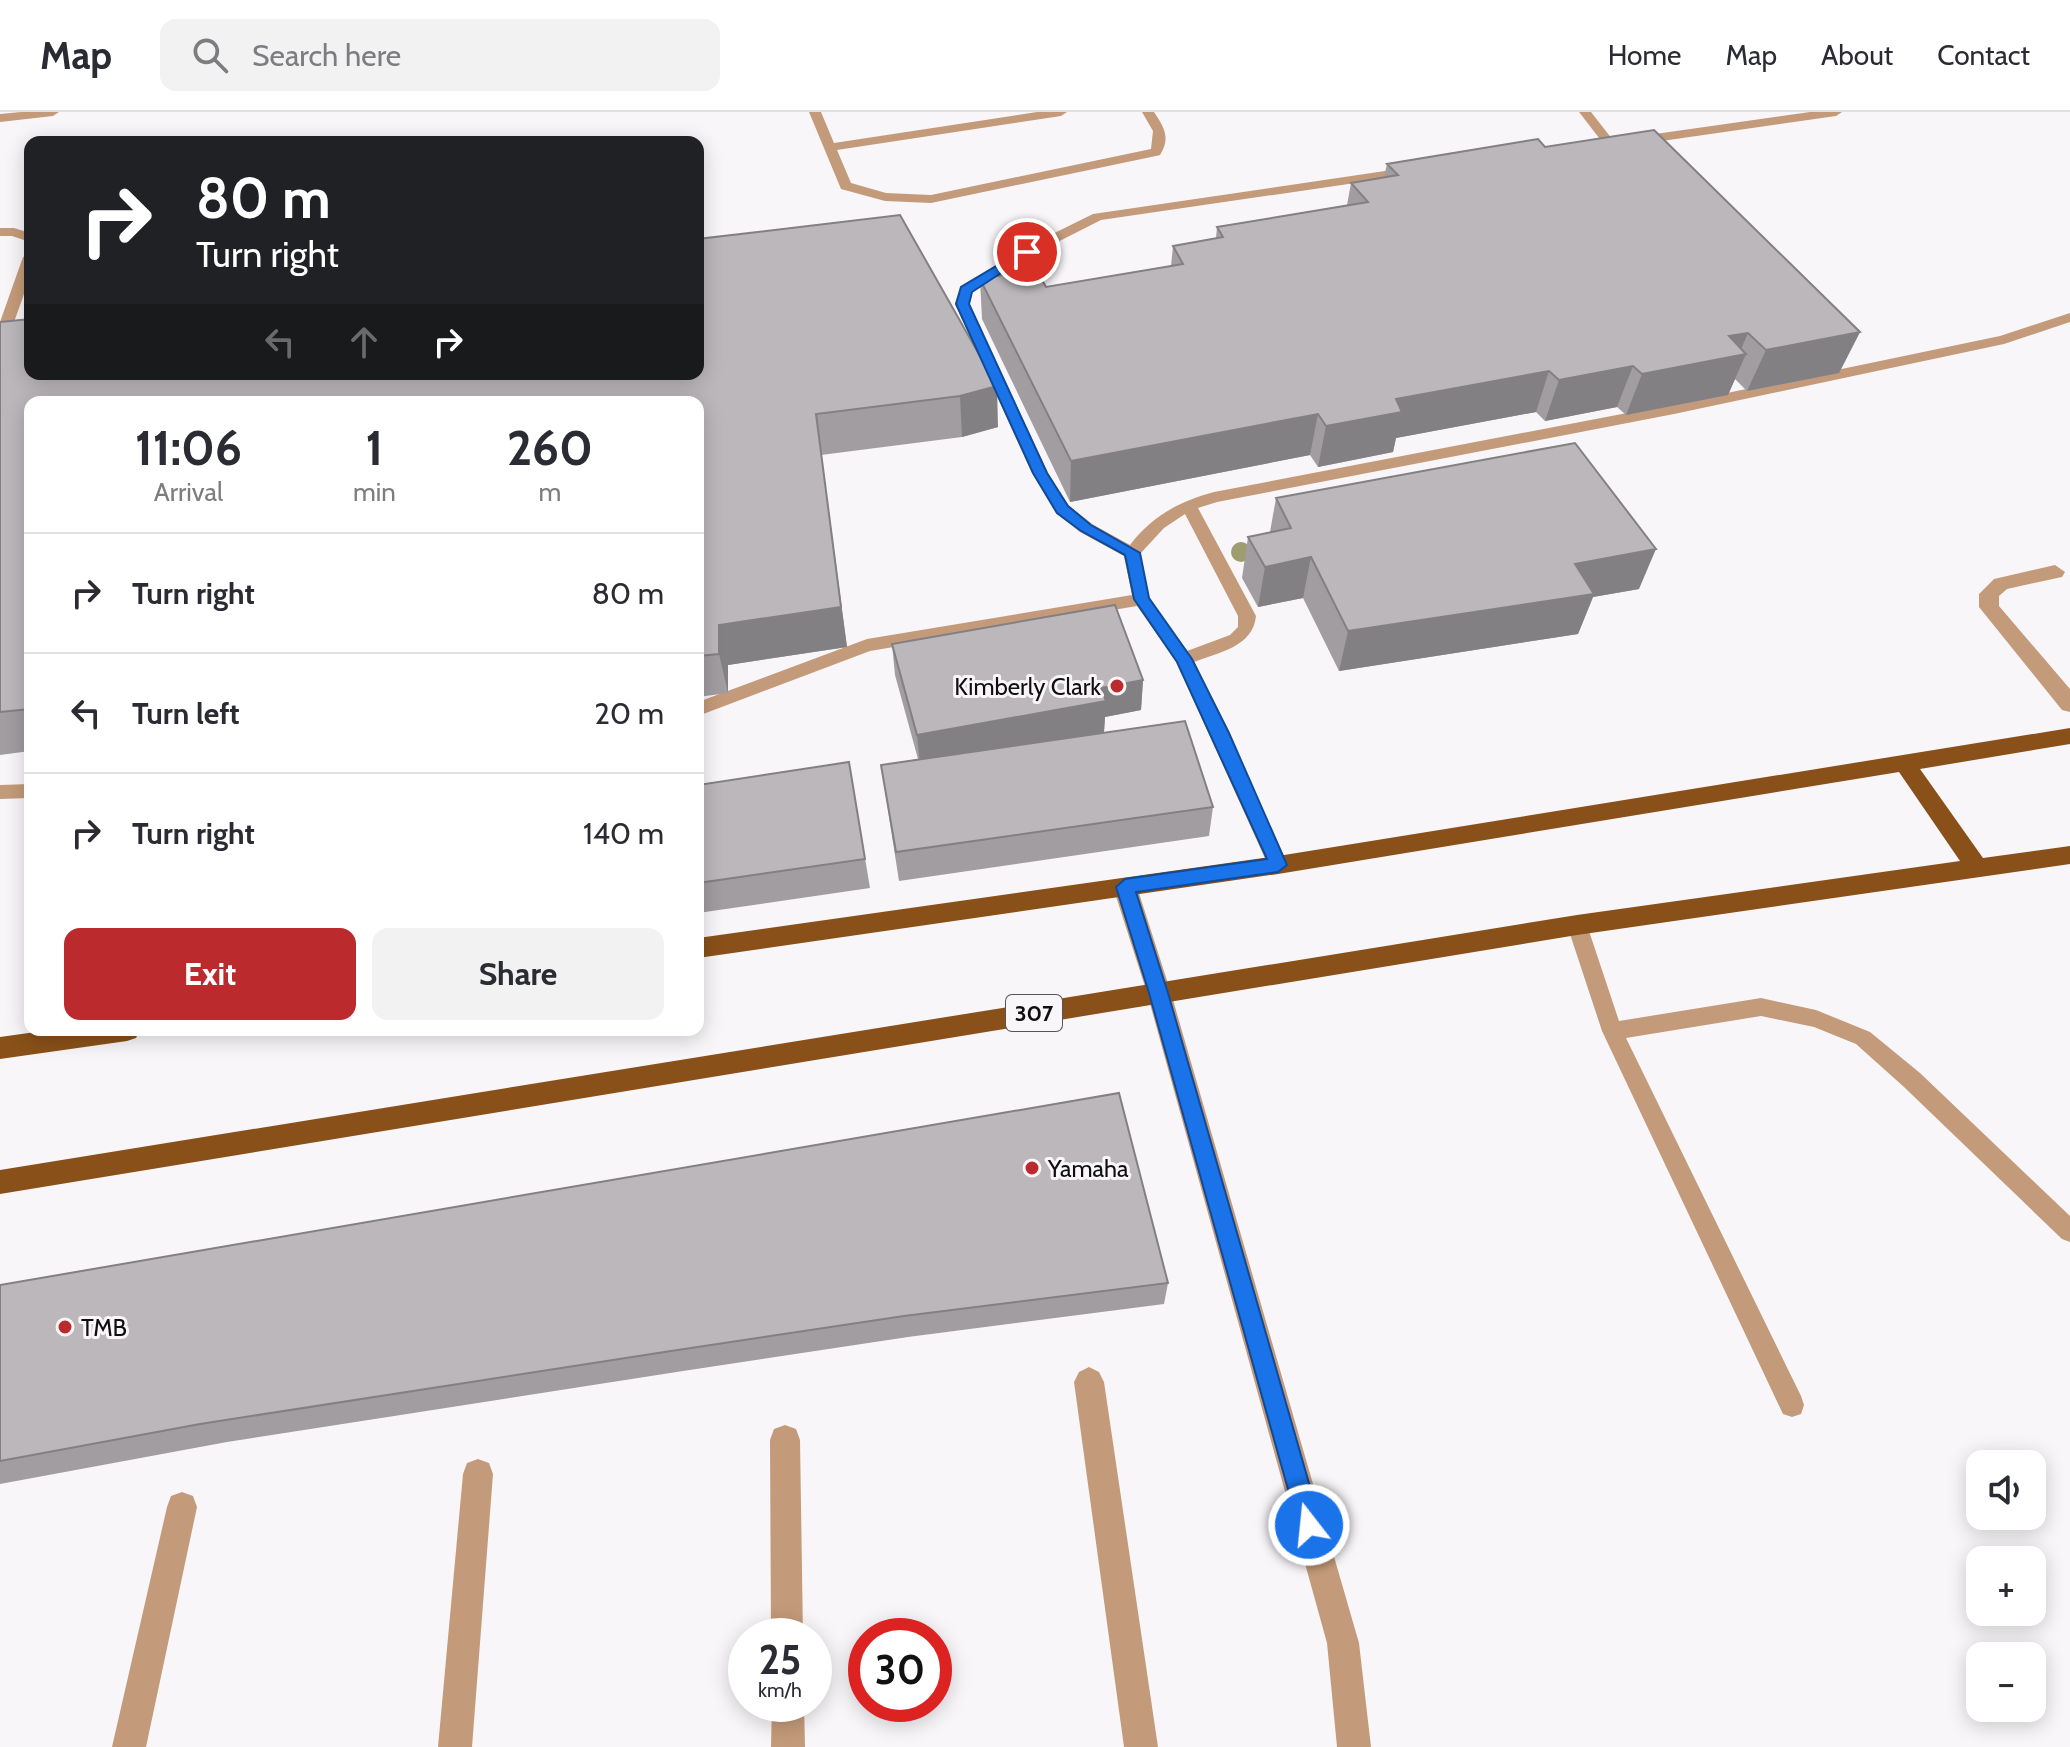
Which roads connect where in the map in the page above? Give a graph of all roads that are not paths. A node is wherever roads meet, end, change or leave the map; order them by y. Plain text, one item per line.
1 (53, 112) edge
2 (815, 112) edge
3 (1061, 112) edge
4 (1148, 112) edge
5 (1585, 112) edge
6 (1836, 112) edge
7 (0, 118) edge
8 (1610, 144) junction
9 (1594, 146) edge
10 (830, 147) junction
11 (1420, 170) edge
12 (0, 232) edge
13 (24, 236) edge
14 (24, 274) edge
15 (2070, 317) edge
16 (0, 342) edge
17 (1188, 505) junction
18 (1132, 553) junction
19 (2055, 572) dead end
20 (1141, 599) junction
21 (1184, 659) junction
22 (2070, 704) edge
23 (704, 707) edge
24 (2070, 736) edge
25 (1904, 763) junction
26 (24, 791) edge
27 (0, 792) edge
28 (2070, 855) edge
29 (1278, 865) junction
30 (1977, 868) junction
31 (1125, 887) junction
32 (1577, 925) junction
33 (704, 947) edge
34 (1159, 993) junction
35 (1612, 1031) junction
36 (85, 1036) edge
37 (0, 1048) edge
38 (0, 1182) edge
39 (2070, 1231) edge
40 (1089, 1382) dead end
41 (1792, 1405) dead end
42 (785, 1440) dead end
43 (478, 1474) dead end
44 (182, 1507) dead end
45 (787, 1618) edge
46 (788, 1722) edge
47 (129, 1747) edge
48 (455, 1747) edge
49 (788, 1747) edge
50 (1141, 1747) edge
51 (1354, 1747) edge

1 - 7 lane
2 - 10 lane
3 - 10 lane
4 - 10 lane
5 - 8 lane
6 - 8 lane
8 - 9 lane
11 - 18 lane
12 - 13 lane
14 - 16 lane
15 - 17 lane
17 - 18 lane
17 - 21 lane
18 - 20 lane
19 - 22 street
20 - 21 lane
20 - 23 lane
21 - 29 lane
24 - 25 main road
25 - 29 main road
25 - 30 main road
26 - 27 lane
28 - 30 main road, 307
29 - 31 main road
30 - 32 main road, 307
31 - 33 main road
31 - 34 street
32 - 34 main road, 307
32 - 35 lane
34 - 38 main road, 307
34 - 51 street
35 - 39 lane
35 - 41 lane
36 - 37 main road
40 - 50 street
42 - 45 street
43 - 48 street
44 - 47 street
46 - 49 street

